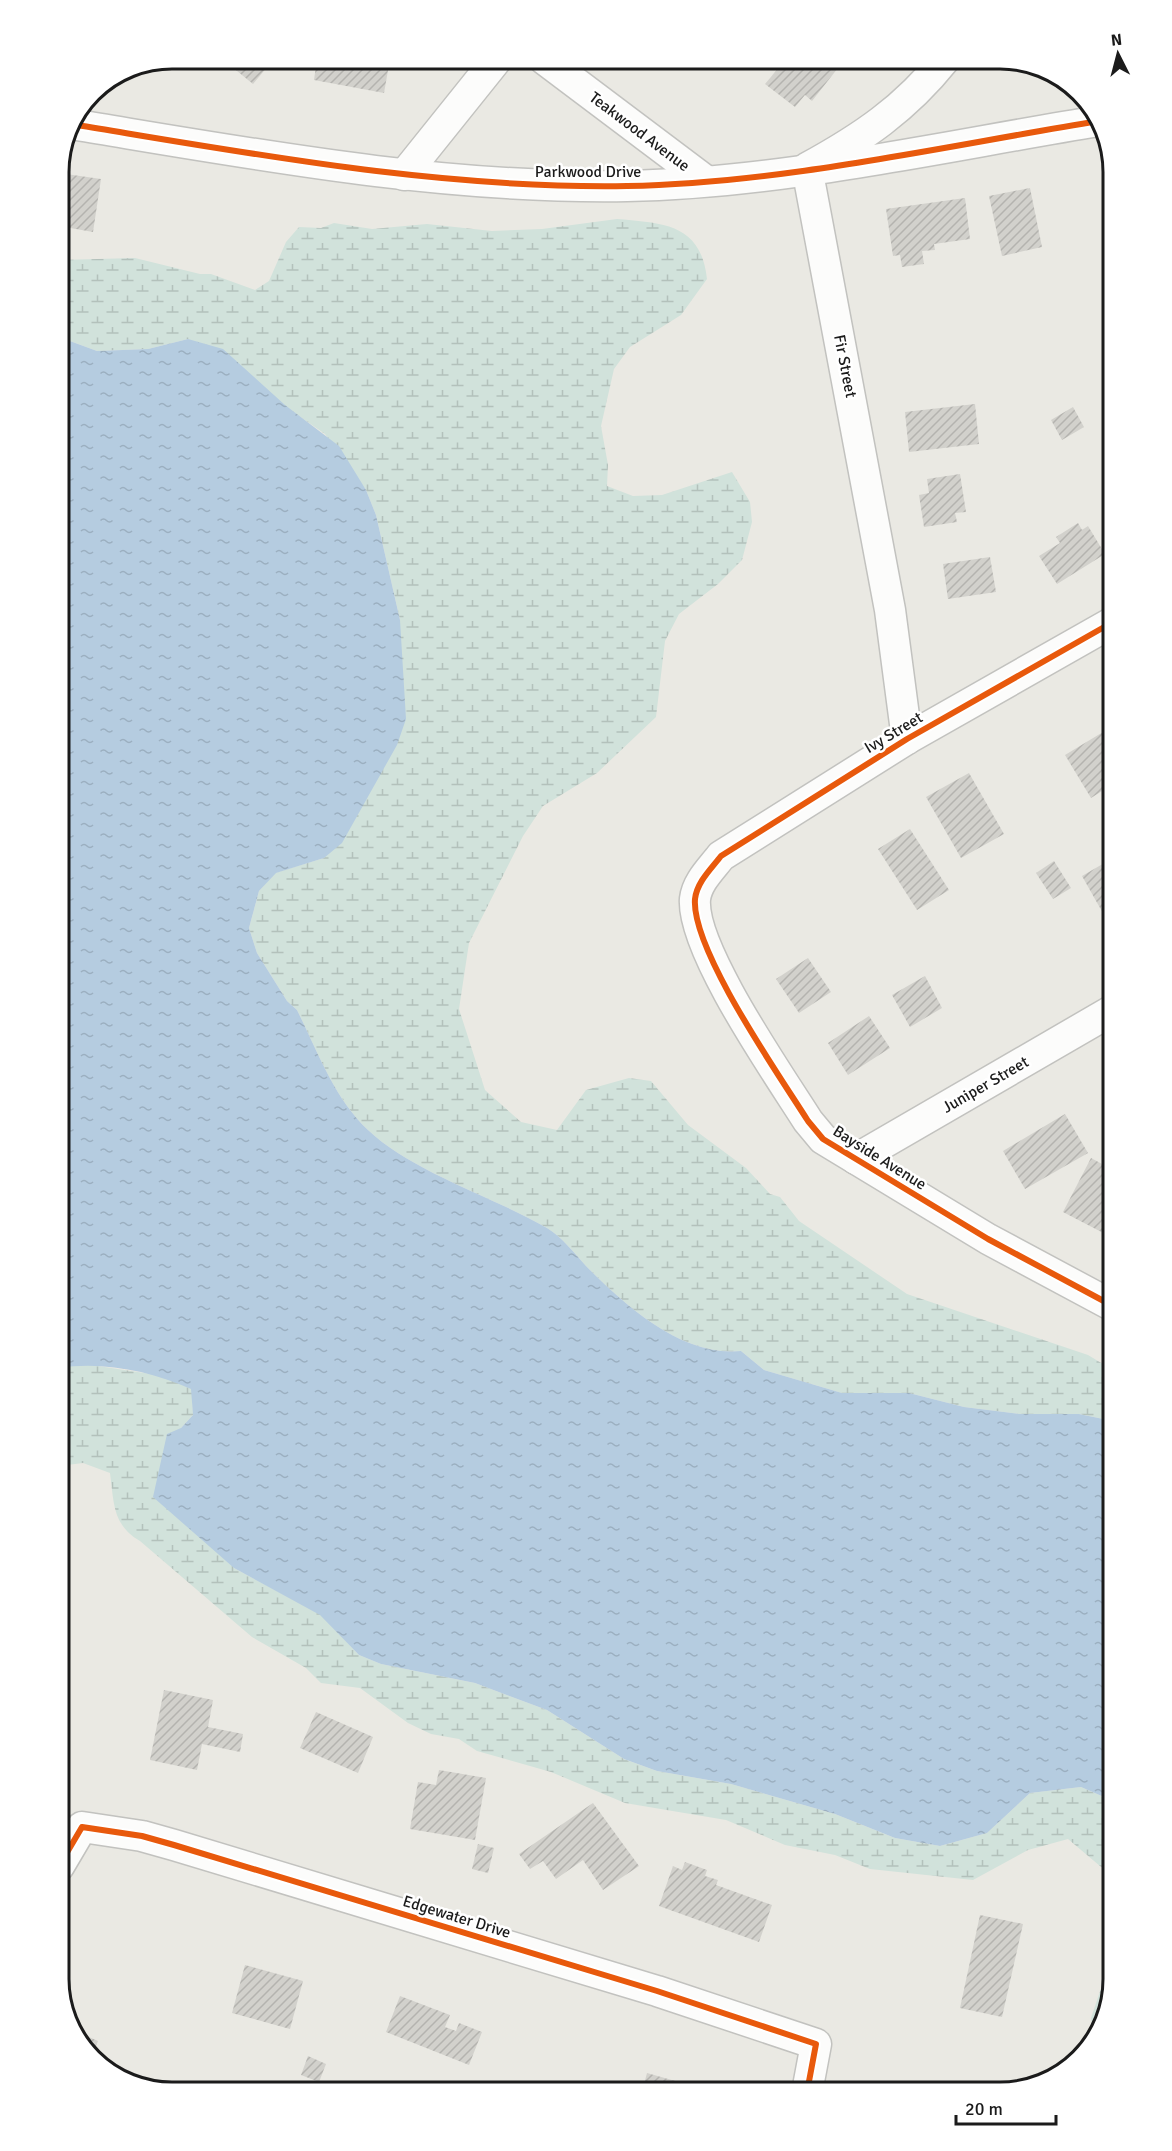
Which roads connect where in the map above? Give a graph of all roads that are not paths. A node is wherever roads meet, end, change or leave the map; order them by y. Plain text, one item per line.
1 (489, 69) edge
2 (557, 69) edge
3 (937, 69) edge
4 (1090, 122) edge
5 (81, 126) edge
6 (807, 168) junction
7 (404, 175) junction
8 (706, 181) junction
9 (1103, 628) edge
10 (907, 739) junction
11 (700, 883) joint
12 (1103, 1016) edge
13 (856, 1159) junction
14 (1103, 1301) edge
15 (69, 1848) edge
16 (809, 2082) edge

1 - 7 street
2 - 8 street, Teakwood Avenue
3 - 6 street
4 - 6 street, Parkwood Drive
5 - 7 street, Parkwood Drive
6 - 8 street, Parkwood Drive
6 - 10 street, Fir Street
7 - 8 street, Parkwood Drive
9 - 10 street, Ivy Street
10 - 11 street, Ivy Street
11 - 13 street, Bayside Avenue
12 - 13 street, Juniper Street
13 - 14 street, Bayside Avenue
15 - 16 street, Edgewater Drive

